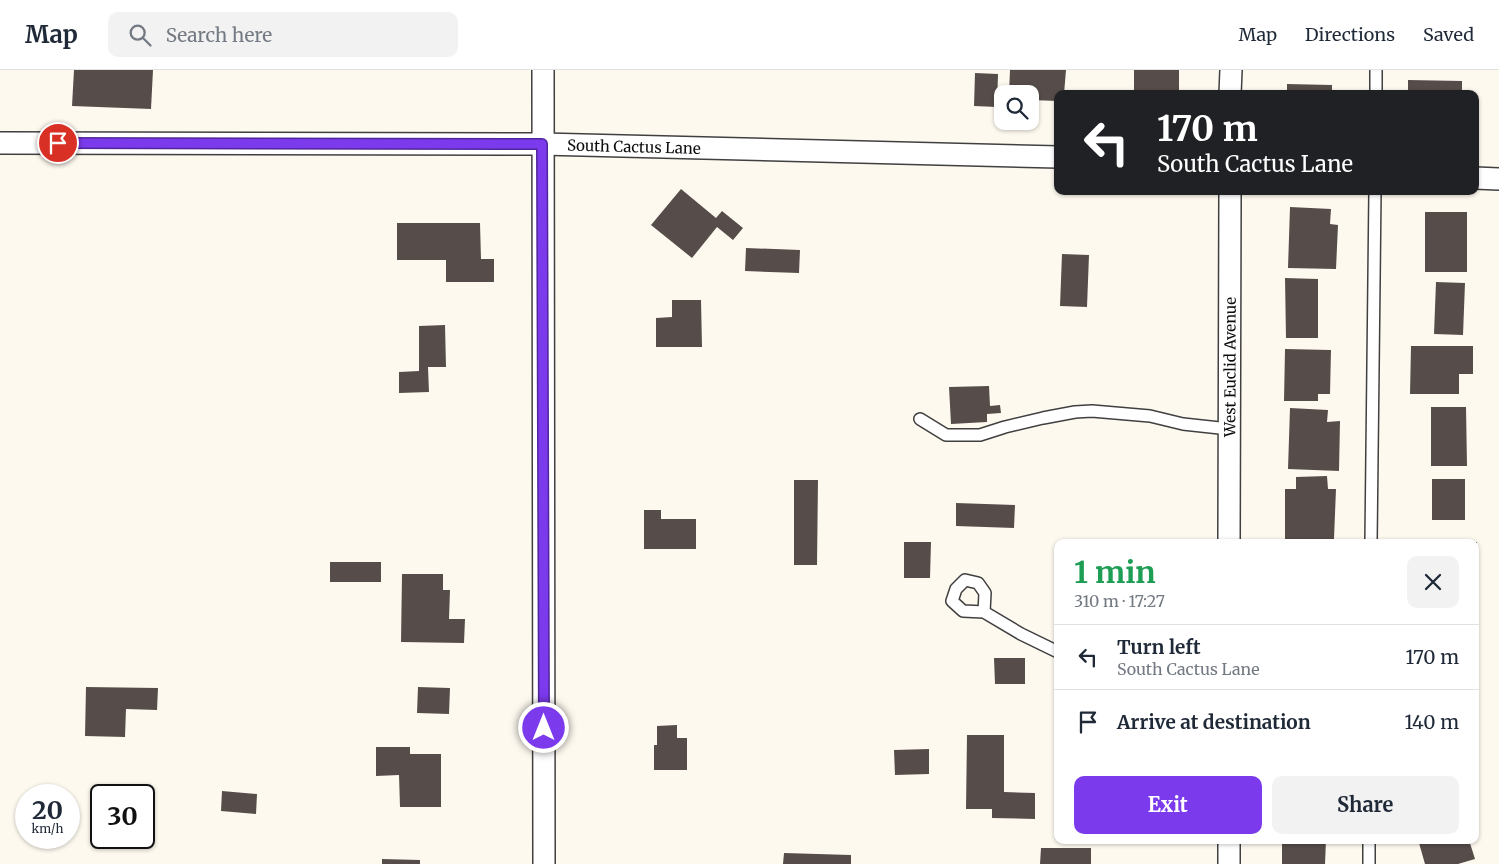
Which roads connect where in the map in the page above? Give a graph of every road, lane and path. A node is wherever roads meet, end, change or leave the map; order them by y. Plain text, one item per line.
1 (543, 70) edge
2 (1231, 70) edge
3 (1376, 70) edge
4 (1230, 90) edge
5 (1376, 90) edge
6 (0, 143) edge
7 (542, 144) junction
8 (1054, 157) edge
9 (1479, 178) edge
10 (1499, 179) edge
11 (1230, 195) edge
12 (1375, 195) edge
13 (920, 419) dead end
14 (1230, 429) junction
15 (1229, 539) edge
16 (1371, 539) edge
17 (984, 612) dead end
18 (1054, 650) edge
19 (1229, 844) edge
20 (1369, 844) edge
21 (544, 864) edge
22 (1229, 864) edge
23 (1369, 864) edge

1 - 7 street
2 - 4 street
3 - 5 lane
6 - 7 street, South Cactus Lane
7 - 8 street, South Cactus Lane
7 - 21 street
9 - 10 street
11 - 14 street, West Euclid Avenue
12 - 16 lane
13 - 14 lane
14 - 15 street, West Euclid Avenue
17 - 18 lane
19 - 22 street
20 - 23 lane

